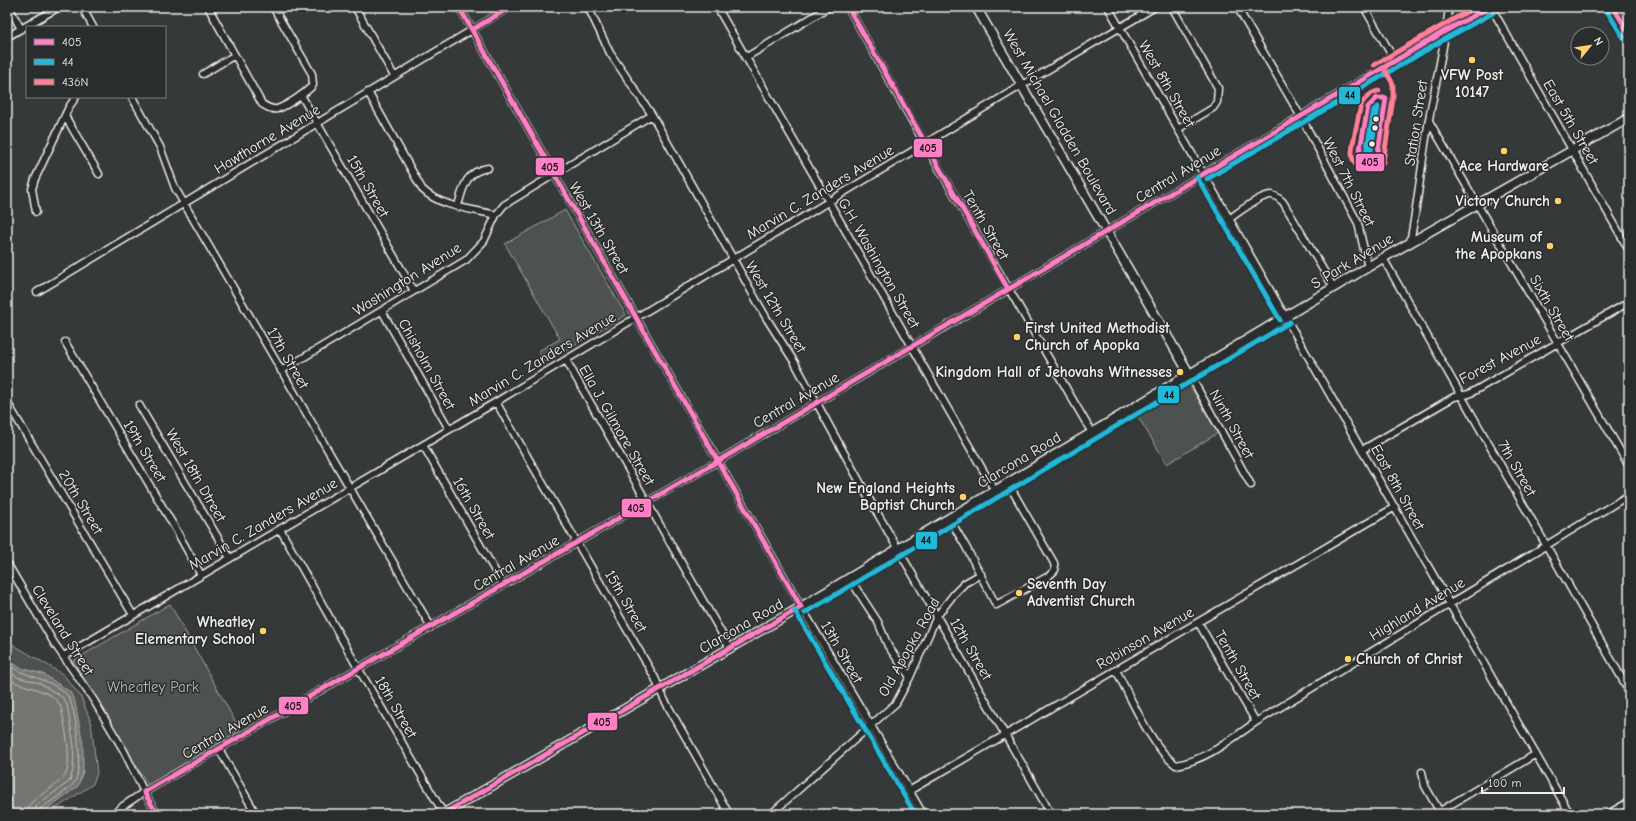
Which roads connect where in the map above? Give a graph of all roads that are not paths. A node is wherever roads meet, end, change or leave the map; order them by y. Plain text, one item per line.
1 (9, 7) edge
2 (60, 7) edge
3 (82, 7) edge
4 (208, 7) edge
5 (273, 7) edge
6 (355, 7) edge
7 (459, 7) edge
8 (510, 7) edge
9 (588, 7) edge
10 (717, 7) edge
11 (829, 7) edge
12 (848, 7) edge
13 (976, 7) edge
14 (1108, 7) edge
15 (1155, 7) edge
16 (1172, 7) edge
17 (1237, 7) edge
18 (1364, 7) edge
19 (1449, 7) edge
20 (1491, 7) edge
21 (1613, 7) edge
22 (1623, 7) edge
23 (1629, 18) edge
24 (26, 26) edge
25 (26, 26) edge
26 (92, 26) edge
27 (1119, 28) junction
28 (21, 29) junction
29 (472, 30) junction
30 (1447, 30) junction
31 (1629, 33) edge
32 (7, 37) edge
33 (235, 55) junction
34 (745, 58) junction
35 (1395, 62) junction
36 (203, 74) dead end
37 (394, 76) junction
38 (1022, 84) junction
39 (368, 92) junction
40 (301, 95) junction
41 (75, 98) edge
42 (133, 98) edge
43 (652, 115) junction
44 (65, 116) junction
45 (1301, 117) junction
46 (1629, 118) edge
47 (1429, 121) junction
48 (317, 124) junction
49 (1178, 129) junction
50 (924, 144) junction
51 (1573, 150) junction
52 (488, 168) dead end
53 (1204, 173) junction
54 (99, 174) dead end
55 (554, 174) junction
56 (828, 202) junction
57 (183, 204) junction
58 (1477, 204) junction
59 (458, 206) junction
60 (36, 212) dead end
61 (496, 215) junction
62 (1229, 219) junction
63 (1107, 230) junction
64 (1410, 243) junction
65 (1629, 250) edge
66 (1383, 258) junction
67 (733, 260) junction
68 (1368, 268) junction
69 (1334, 288) junction
70 (1008, 289) junction
71 (414, 291) junction
72 (37, 292) dead end
73 (1629, 302) edge
74 (382, 311) junction
75 (1286, 316) junction
76 (636, 318) junction
77 (64, 342) dead end
78 (1558, 343) junction
79 (912, 346) junction
80 (566, 360) junction
81 (280, 371) junction
82 (1190, 375) junction
83 (1461, 395) junction
84 (7, 402) edge
85 (496, 402) junction
86 (816, 403) junction
87 (139, 405) dead end
88 (449, 429) junction
89 (1092, 433) junction
90 (423, 445) junction
91 (1362, 450) junction
92 (718, 460) junction
93 (1629, 466) edge
94 (1008, 483) junction
95 (1251, 485) dead end
96 (350, 488) junction
97 (996, 491) junction
98 (1629, 495) edge
99 (868, 497) joint
100 (646, 502) junction
101 (1395, 507) junction
102 (949, 518) junction
103 (280, 529) junction
104 (577, 542) junction
105 (1546, 546) junction
106 (898, 549) junction
107 (230, 558) junction
108 (7, 563) edge
109 (981, 574) junction
110 (201, 575) junction
111 (850, 579) junction
112 (503, 585) junction
113 (1450, 605) junction
114 (801, 607) junction
115 (133, 615) junction
116 (937, 616) junction
117 (1198, 622) junction
118 (430, 627) junction
119 (730, 648) junction
120 (64, 656) junction
121 (358, 668) junction
122 (1116, 670) junction
123 (910, 677) junction
124 (660, 689) junction
125 (1629, 691) edge
126 (1256, 722) junction
127 (870, 725) junction
128 (1006, 736) junction
129 (219, 749) junction
130 (1536, 754) junction
131 (1422, 772) dead end
132 (909, 791) junction
133 (144, 792) junction
134 (1629, 802) edge
135 (1438, 813) edge
136 (114, 814) edge
137 (157, 814) edge
138 (256, 814) edge
139 (443, 814) edge
140 (729, 814) edge
141 (771, 814) edge
142 (923, 814) edge
143 (1051, 814) edge
144 (1570, 814) edge
145 (1608, 814) edge

1 - 28 street
2 - 24 street
3 - 26 street
4 - 33 street
5 - 40 street
6 - 37 street
7 - 29 street, West 13th Street
8 - 29 street, Hawthorne Avenue
9 - 43 street, West 12th Street
10 - 34 street, G.H. Washington Street
11 - 34 street
12 - 50 street, Tenth Street
13 - 38 main road, West Michael Gladden Boulevard
14 - 27 street, West 8th Street
15 - 27 street, Marvin C. Zanders Avenue
16 - 49 street
17 - 45 street, West 7th Street
18 - 35 street
19 - 30 street, Station Street
20 - 30 street, Central Avenue
20 - 51 street, East 5th Street
21 - 31 main road
22 - 23 main road
25 - 28 street
27 - 38 street, Marvin C. Zanders Avenue
27 - 49 street, West 8th Street
28 - 32 street
29 - 37 street, Hawthorne Avenue
29 - 55 street, West 13th Street
30 - 35 street, Central Avenue
30 - 47 street, Station Street
33 - 36 street
33 - 40 street
34 - 56 street, G.H. Washington Street
35 - 45 street, Central Avenue
37 - 39 street, Hawthorne Avenue
38 - 50 street, Marvin C. Zanders Avenue
38 - 63 main road, West Michael Gladden Boulevard
39 - 48 street, Hawthorne Avenue
39 - 59 street
40 - 48 street, 15th Street
41 - 44 street
42 - 57 street, 17th Street
43 - 55 street, Washington Avenue
43 - 67 street, West 12th Street
44 - 54 street
44 - 60 street
45 - 53 street, Central Avenue
45 - 68 street, West 7th Street
46 - 51 main road, S Park Avenue
47 - 58 street, Sixth Street
47 - 64 street, Station Street
48 - 57 street, Hawthorne Avenue
48 - 71 street, 15th Street
49 - 53 street, West 8th Street
50 - 56 street, Marvin C. Zanders Avenue
50 - 70 street, Tenth Street
51 - 58 main road, S Park Avenue
51 - 65 street, East 5th Street
52 - 59 street
53 - 62 street, East 8th Street
53 - 63 street, Central Avenue
55 - 61 street, Washington Avenue
55 - 76 street, West 13th Street
56 - 67 street, Marvin C. Zanders Avenue
56 - 79 street, G.H. Washington Street
57 - 72 street, Hawthorne Avenue
57 - 81 street, 17th Street
58 - 64 main road, S Park Avenue
58 - 78 street, Sixth Street
59 - 61 street
61 - 71 street, Washington Avenue
62 - 69 street
62 - 75 street, East 8th Street
63 - 70 street, Central Avenue
63 - 82 main road, West Michael Gladden Boulevard
64 - 66 main road, S Park Avenue
66 - 68 main road, S Park Avenue
66 - 83 street, 7th Street
67 - 76 street, Marvin C. Zanders Avenue
67 - 86 street, West 12th Street
68 - 69 main road, S Park Avenue
69 - 75 main road, S Park Avenue
70 - 79 street, Central Avenue
70 - 89 street, Tenth Street
71 - 74 street, Washington Avenue
73 - 78 street, Forest Avenue
74 - 81 street, Washington Avenue
74 - 88 street, Chisholm Street
75 - 82 main road, S Park Avenue
75 - 91 street, East 8th Street
76 - 80 street, Marvin C. Zanders Avenue
76 - 92 street, West 13th Street
77 - 110 street, 19th Street
78 - 83 street, Forest Avenue
78 - 93 street, Sixth Street
79 - 86 street, Central Avenue
79 - 97 street, G.H. Washington Street
80 - 85 street, Marvin C. Zanders Avenue
80 - 100 street, Ella J. Gilmore Street
81 - 96 street, 17th Street
82 - 89 main road, S Park Avenue
82 - 95 street, Ninth Street
83 - 91 street, Forest Avenue
83 - 105 street, 7th Street
84 - 115 street, 20th Street
85 - 88 street, Marvin C. Zanders Avenue
85 - 104 street, 15th Street
86 - 92 street, Central Avenue
86 - 99 street, West 12th Street
87 - 107 street, West 18th Dtreet
88 - 90 street, Marvin C. Zanders Avenue
89 - 94 main road, Clarcona Road
90 - 96 street, Marvin C. Zanders Avenue
90 - 112 street, 16th Street
91 - 101 street, East 8th Street
92 - 100 street, Central Avenue
92 - 114 street, 13th Street
94 - 97 main road, Clarcona Road
94 - 109 street
96 - 103 street, Marvin C. Zanders Avenue
96 - 118 street, 17th Street
97 - 102 main road, Clarcona Road
98 - 105 street, Highland Avenue
99 - 106 street, 12th Street
100 - 104 street, Central Avenue
100 - 119 street, Ella J. Gilmore Street
101 - 113 street, East 8th Street
101 - 117 street, Robinson Avenue
102 - 106 main road, Clarcona Road
102 - 109 street
103 - 107 street, Marvin C. Zanders Avenue
103 - 121 street, 18th Street
104 - 112 street, Central Avenue
104 - 124 street, 15th Street
105 - 113 street, Highland Avenue
105 - 125 street, 7th Street
106 - 111 main road, Clarcona Road
106 - 116 street, 12th Street
107 - 110 street, Marvin C. Zanders Avenue
108 - 120 street, Cleveland Street
109 - 116 street, Old Apopka Road
110 - 115 street, Marvin C. Zanders Avenue
111 - 114 main road, Clarcona Road
111 - 123 street
112 - 118 street, Central Avenue
113 - 126 street, Highland Avenue
113 - 130 street, East 8th Street
114 - 119 main road, Clarcona Road
114 - 127 street, 13th Street
115 - 120 street, Marvin C. Zanders Avenue
116 - 123 street, Old Apopka Road
116 - 128 street, 12th Street
117 - 122 street, Robinson Avenue
117 - 126 street, Tenth Street
118 - 121 street, Central Avenue
119 - 124 main road, Clarcona Road
120 - 133 street, Cleveland Street
121 - 129 street, Central Avenue
121 - 139 street, 18th Street
122 - 126 street, Highland Avenue
122 - 128 street, Robinson Avenue
123 - 127 street, Old Apopka Road
124 - 139 main road, Clarcona Road
124 - 140 street, 15th Street
127 - 132 street, 13th Street
127 - 141 street, Old Apopka Road
128 - 132 street, Robinson Avenue
128 - 143 street, 12th Street
129 - 133 street, Central Avenue
129 - 138 street
130 - 135 street
130 - 144 street, East 8th Street
131 - 135 street
132 - 142 street, 13th Street
133 - 136 street, Central Avenue
133 - 137 street, Cleveland Street
134 - 145 street

